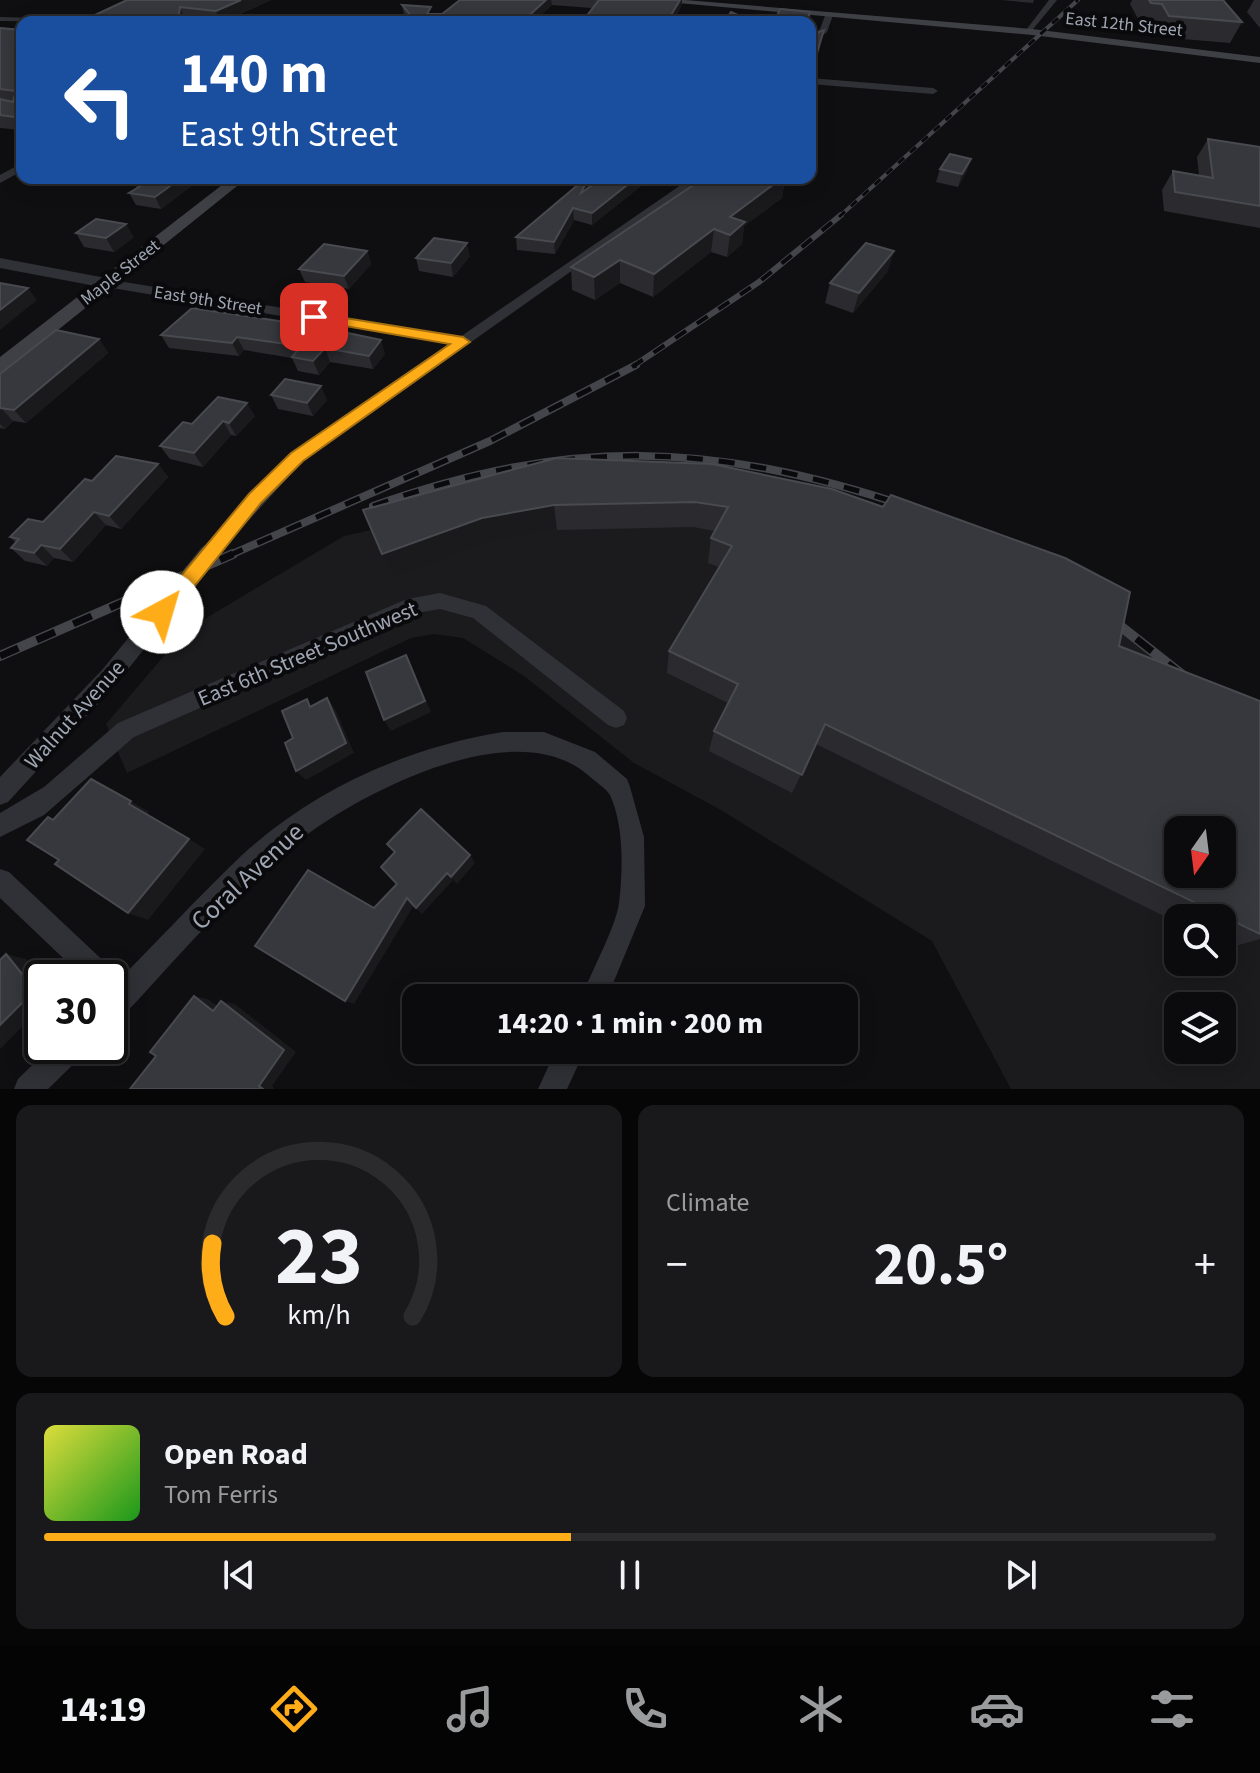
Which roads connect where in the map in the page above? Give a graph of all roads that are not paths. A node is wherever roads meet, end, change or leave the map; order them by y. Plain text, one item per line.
1 (650, 0) edge
2 (1053, 0) edge
3 (703, 2) edge
4 (829, 15) junction
5 (1026, 32) junction
6 (816, 37) edge
7 (1260, 60) edge
8 (816, 81) edge
9 (933, 91) dead end
10 (232, 184) edge
11 (689, 184) edge
12 (0, 263) edge
13 (106, 283) junction
14 (463, 342) junction
15 (0, 367) edge
16 (616, 718) dead end
17 (0, 794) edge
18 (0, 825) edge
19 (0, 881) edge
20 (84, 960) edge
21 (128, 983) edge
22 (600, 984) edge
23 (54, 1064) edge
24 (564, 1064) edge
25 (28, 1089) edge
26 (552, 1089) edge

1 - 3 main road, East 12th Street
2 - 5 street
3 - 4 main road, East 12th Street
4 - 5 main road, East 12th Street
4 - 6 street
5 - 7 main road, East 12th Street
8 - 9 street
10 - 13 main road, Maple Street
11 - 14 street, Walnut Avenue
12 - 13 street, East 9th Street
13 - 14 street, East 9th Street
13 - 15 main road, Maple Street
14 - 17 street, Walnut Avenue, bridge
16 - 18 street, East 6th Street Southwest
19 - 20 street
21 - 22 street, Coral Avenue
23 - 25 street
24 - 26 street

